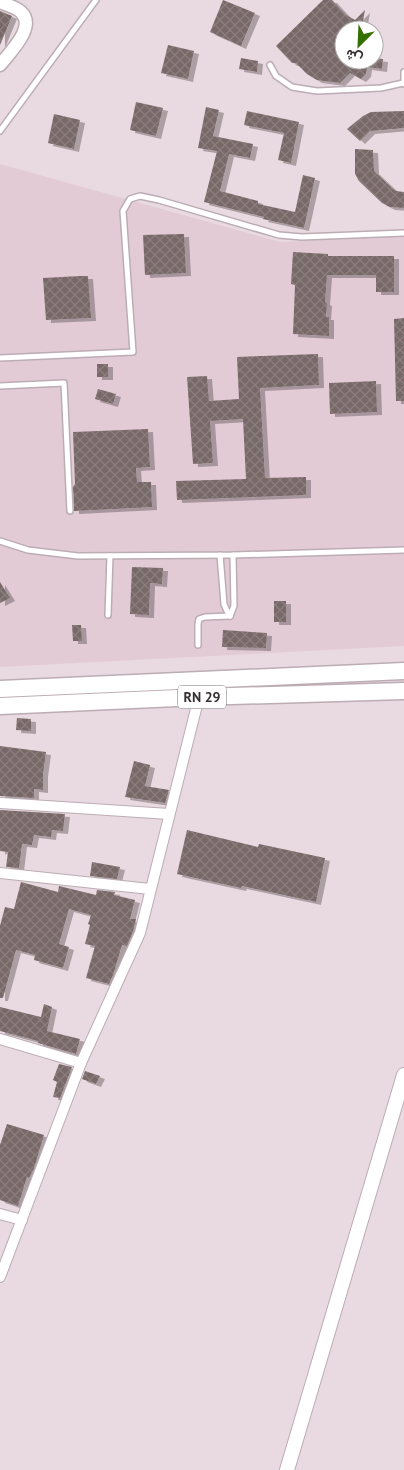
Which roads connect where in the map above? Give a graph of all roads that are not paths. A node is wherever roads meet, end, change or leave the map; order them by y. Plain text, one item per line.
1 (96, 0) edge
2 (0, 2) edge
3 (0, 65) edge
4 (270, 65) dead end
5 (404, 72) edge
6 (403, 84) edge
7 (0, 131) edge
8 (404, 233) edge
9 (0, 358) edge
10 (0, 386) edge
11 (70, 511) dead end
12 (0, 541) edge
13 (404, 550) edge
14 (220, 555) junction
15 (233, 555) junction
16 (110, 556) junction
17 (108, 615) dead end
18 (230, 616) junction
19 (198, 645) dead end
20 (404, 671) edge
21 (0, 689) edge
22 (404, 691) edge
23 (199, 697) junction
24 (0, 706) edge
25 (0, 803) edge
26 (169, 814) junction
27 (0, 873) edge
28 (150, 890) junction
29 (0, 1039) edge
30 (81, 1063) junction
31 (404, 1075) edge
32 (0, 1214) edge
33 (22, 1220) junction
34 (0, 1278) edge
35 (287, 1470) edge

1 - 7 lane
2 - 3 street
4 - 6 lane
5 - 6 lane
8 - 9 lane
10 - 11 lane
12 - 16 lane
13 - 15 lane
14 - 15 lane
14 - 16 lane
14 - 18 lane
15 - 18 lane
16 - 17 lane
18 - 19 lane
20 - 21 highway
22 - 23 highway, RN 29
23 - 24 highway, RN 29
23 - 26 street
25 - 26 street
26 - 28 street
27 - 28 street
28 - 30 street
29 - 30 street
30 - 33 street
31 - 35 main road
32 - 33 street
33 - 34 street

